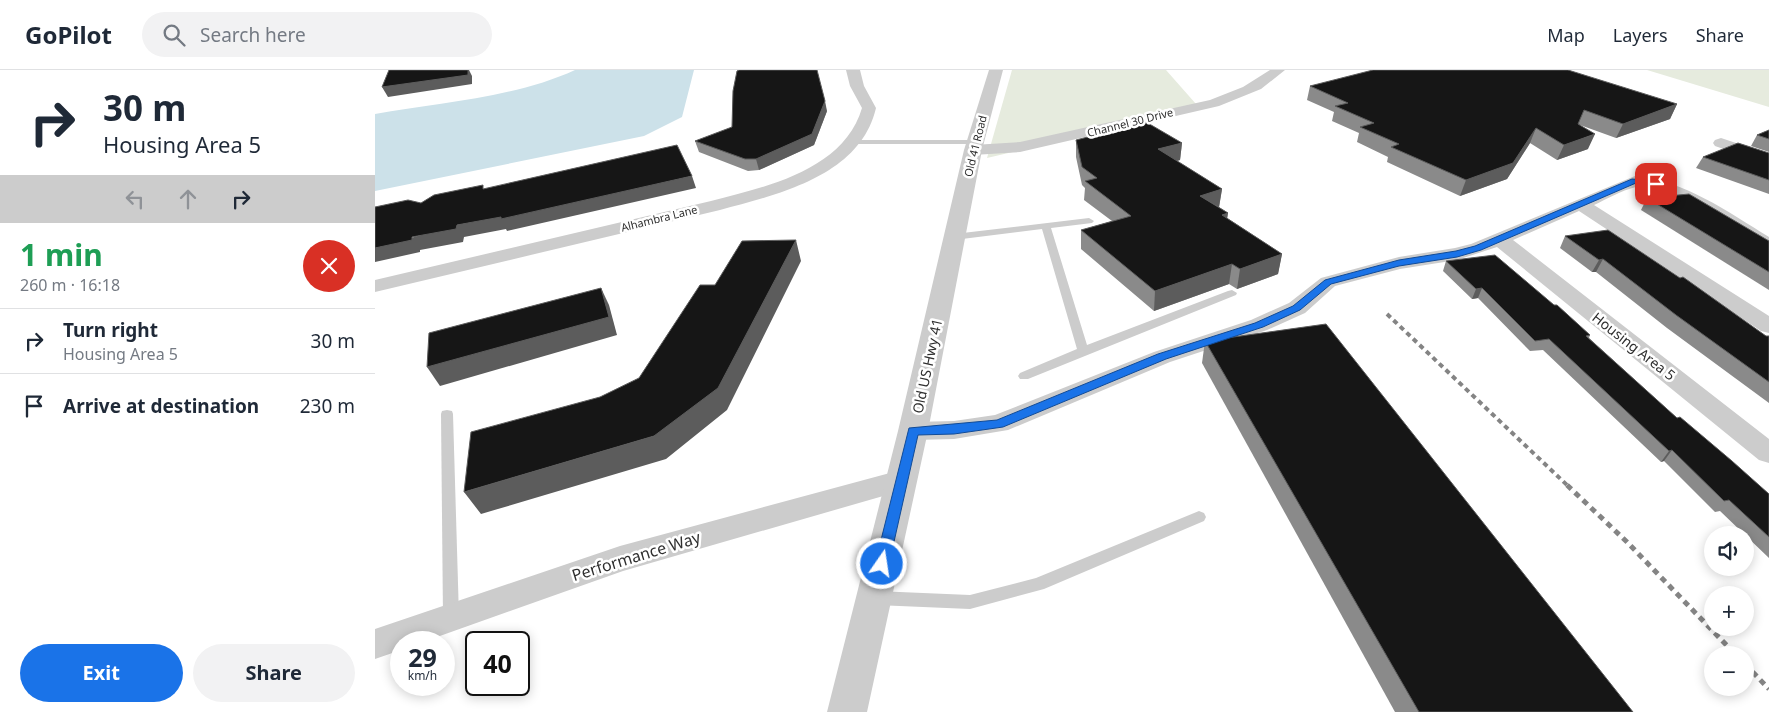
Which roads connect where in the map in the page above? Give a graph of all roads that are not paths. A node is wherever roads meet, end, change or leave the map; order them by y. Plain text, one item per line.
1 (853, 70) edge
2 (995, 70) edge
3 (1278, 70) edge
4 (853, 142) junction
5 (1721, 144) dead end
6 (974, 146) junction
7 (1769, 160) edge
8 (1581, 204) junction
9 (1089, 221) dead end
10 (1046, 227) junction
11 (955, 230) junction
12 (1500, 240) junction
13 (1769, 245) edge
14 (375, 286) edge
15 (1232, 293) dead end
16 (1769, 326) edge
17 (1083, 351) junction
18 (1025, 376) dead end
19 (447, 414) dead end
20 (913, 431) junction
21 (1769, 453) edge
22 (901, 481) junction
23 (1199, 517) dead end
24 (874, 598) junction
25 (451, 617) junction
26 (375, 644) edge
27 (847, 712) edge

1 - 4 street, Alhambra Lane
2 - 6 street, Old 41 Road
3 - 6 street, Channel 30 Drive
4 - 6 lane
4 - 14 street, Alhambra Lane
5 - 7 street
6 - 11 street, Old 41 Road
8 - 12 street
8 - 13 street
8 - 16 street
9 - 10 lane
10 - 11 lane
10 - 17 lane
11 - 20 street, Old US Hwy 41
12 - 20 street
12 - 21 street, Housing Area 5
15 - 17 lane
17 - 18 lane
19 - 25 lane
20 - 22 street, Old US Hwy 41
22 - 24 street, Old US Hwy 41
22 - 25 street, Performance Way
23 - 24 lane
24 - 27 street, Old US Hwy 41
25 - 26 street, Performance Way

